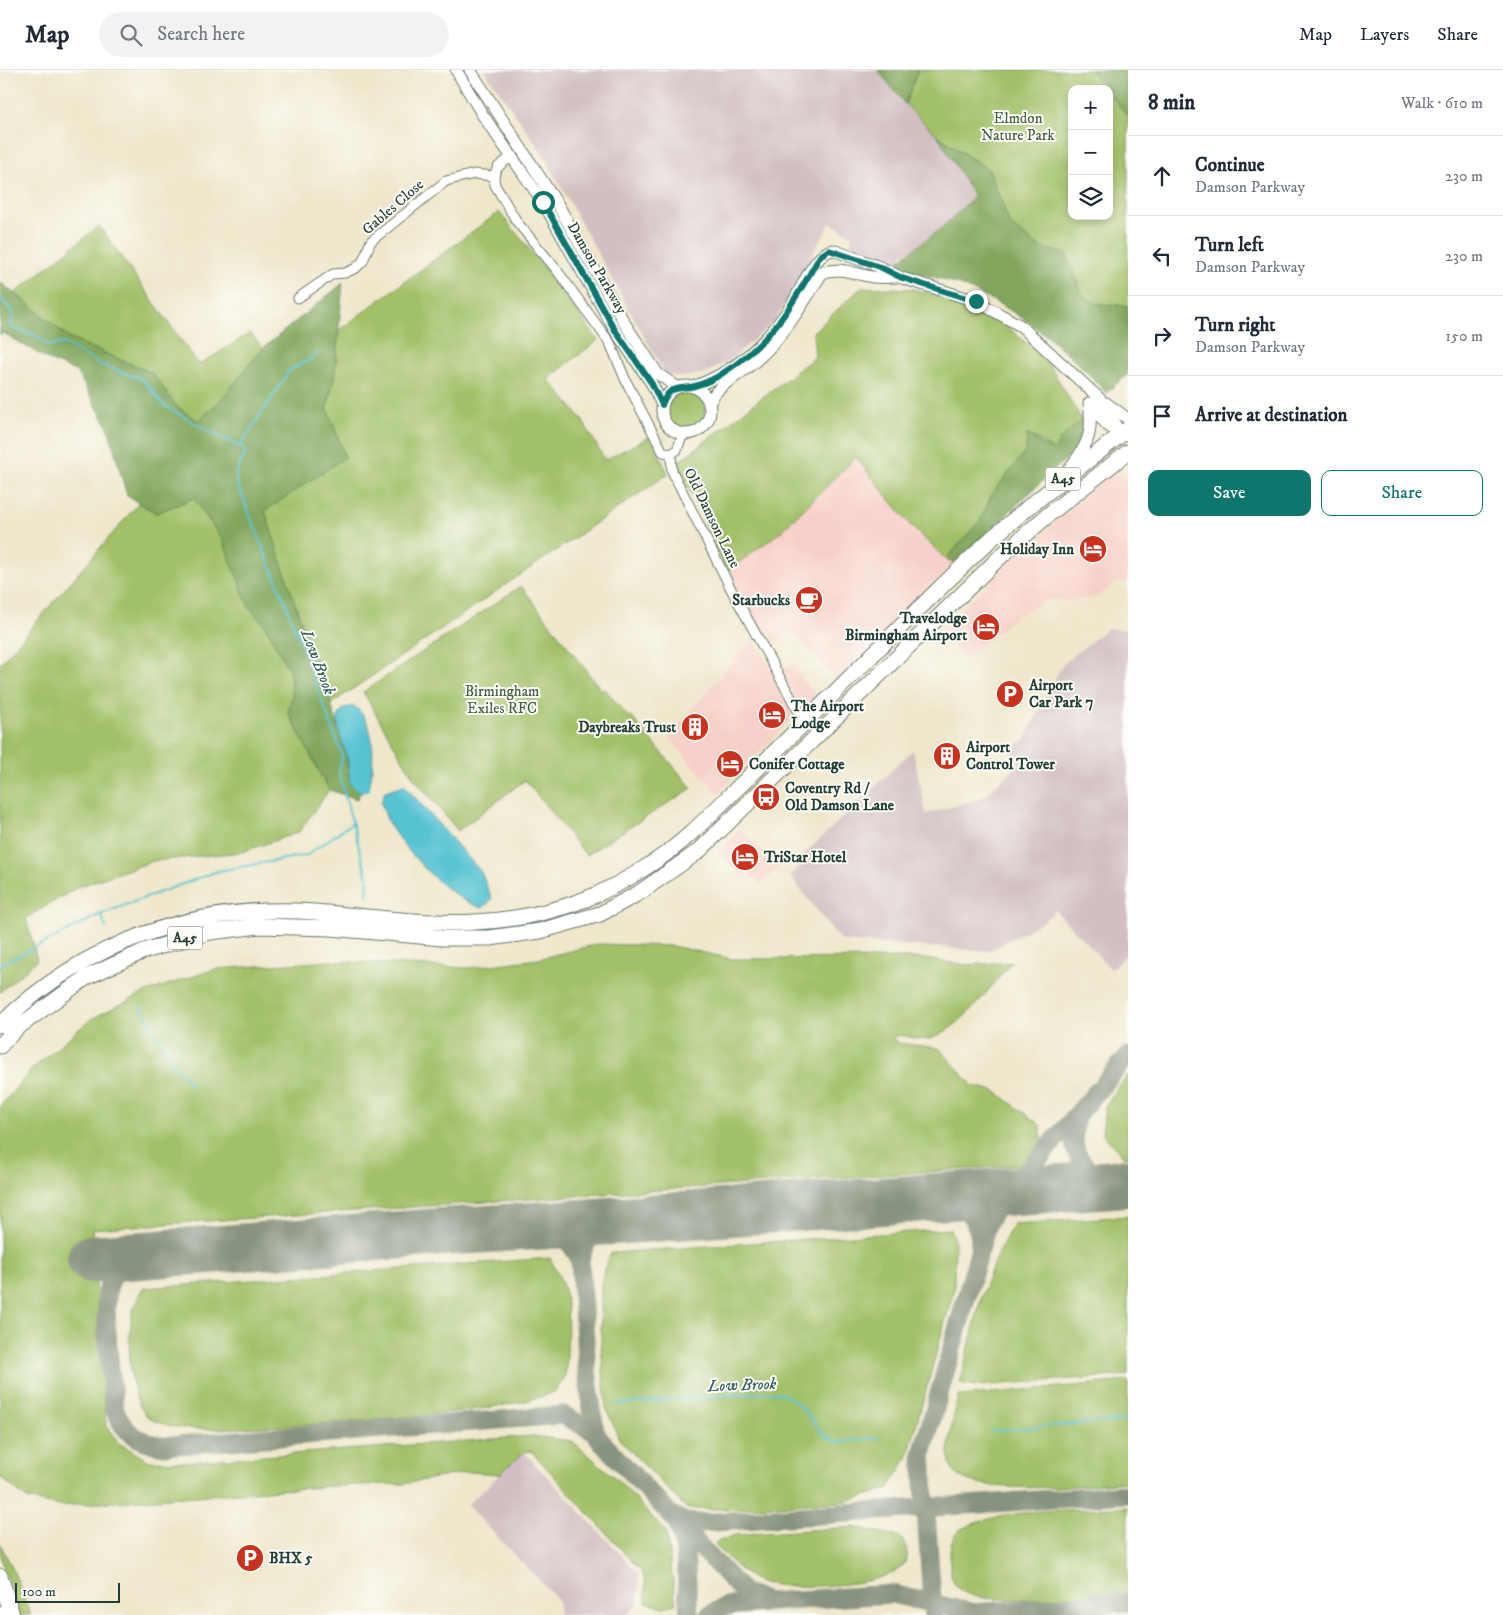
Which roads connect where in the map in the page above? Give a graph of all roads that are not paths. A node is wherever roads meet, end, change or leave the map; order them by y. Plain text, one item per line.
1 (456, 70) edge
2 (470, 70) edge
3 (512, 156) junction
4 (494, 176) junction
5 (826, 248) junction
6 (886, 277) junction
7 (902, 278) junction
8 (298, 298) dead end
9 (677, 387) junction
10 (692, 387) junction
11 (1095, 401) junction
12 (662, 405) junction
13 (709, 405) junction
14 (1128, 419) edge
15 (683, 434) junction
16 (1127, 438) edge
17 (1128, 452) edge
18 (671, 454) junction
19 (1121, 464) edge
20 (1060, 481) junction
21 (979, 550) junction
22 (813, 715) junction
23 (0, 1025) edge
24 (0, 1046) edge
25 (0, 1576) edge
26 (12, 1615) edge

1 - 3 street, Damson Parkway
2 - 9 street, Damson Parkway
3 - 4 street
3 - 12 street, Damson Parkway
4 - 8 street, Gables Close
4 - 18 street, Old Damson Lane
5 - 6 street
5 - 7 street
5 - 10 street
6 - 7 street
6 - 13 street
7 - 11 street
9 - 10 street
9 - 12 street
10 - 13 street
11 - 14 street
11 - 16 street
11 - 20 street
12 - 15 street, Damson Parkway
13 - 15 street
15 - 18 street
16 - 20 highway, A45
16 - 21 highway
17 - 19 highway, A45
18 - 22 street, Old Damson Lane
19 - 24 highway, A45
20 - 21 highway, A45
21 - 22 highway, A45
22 - 23 highway, A45
25 - 26 highway

